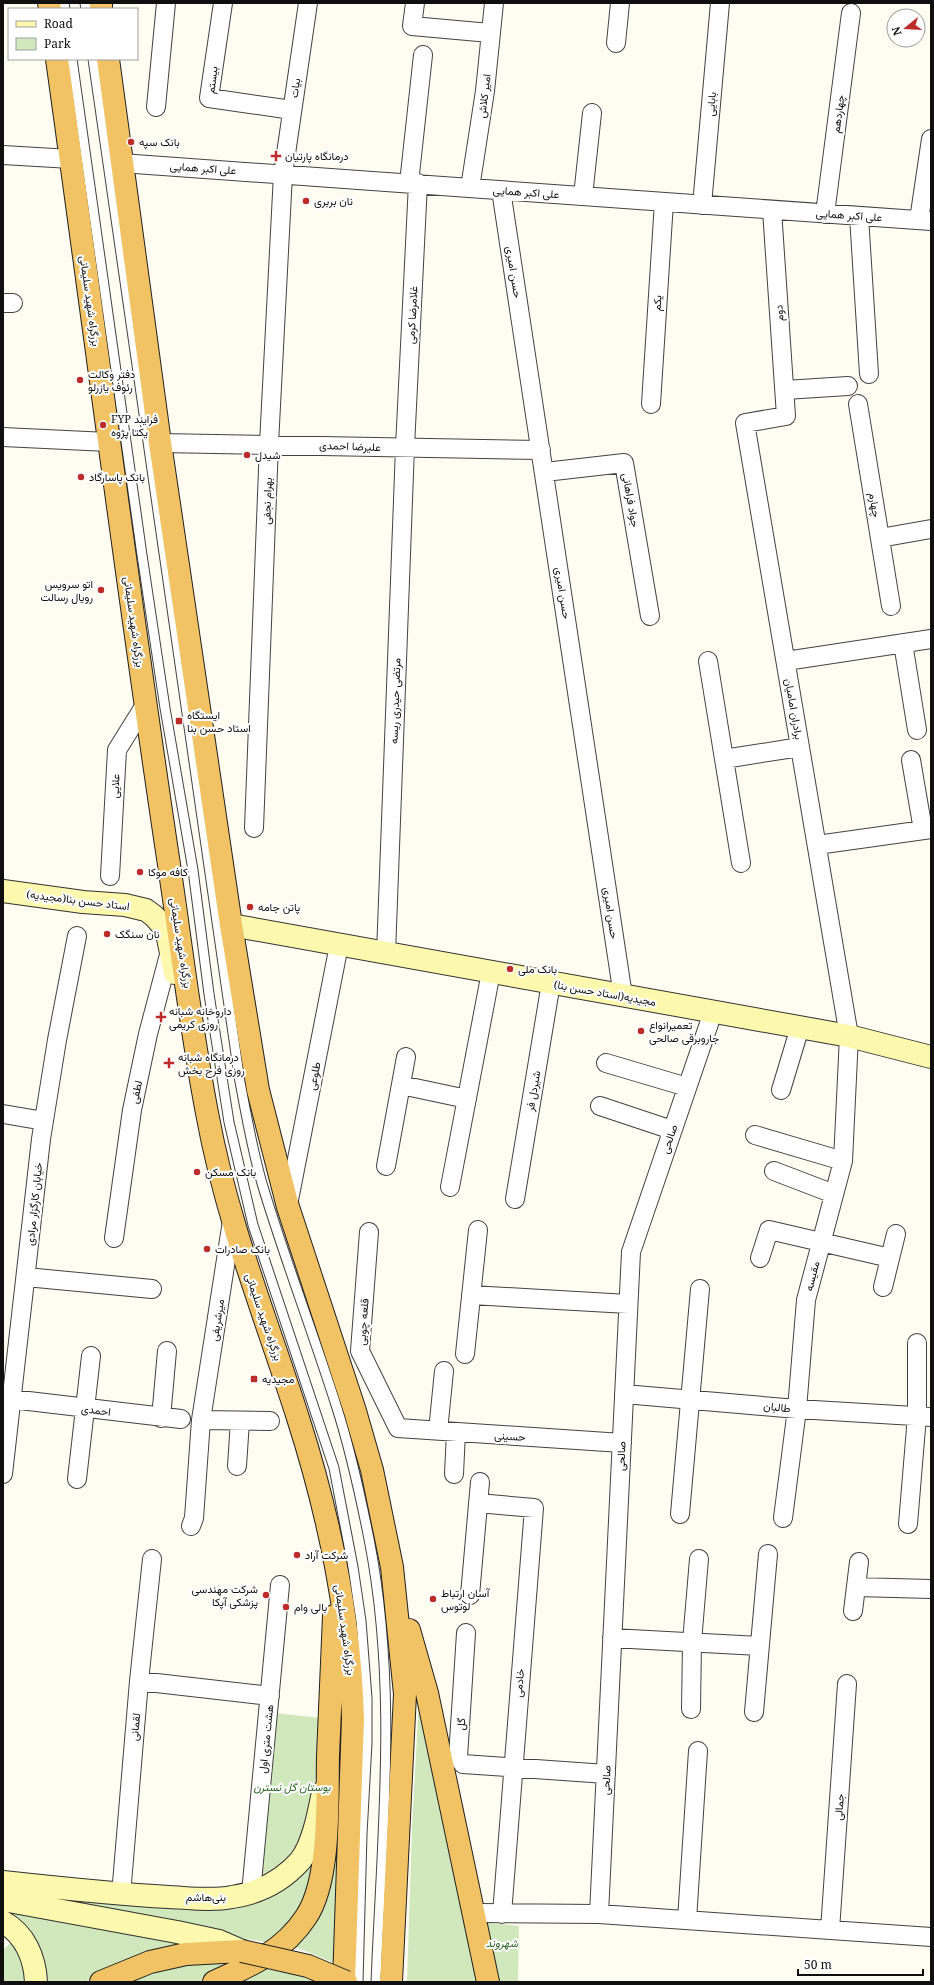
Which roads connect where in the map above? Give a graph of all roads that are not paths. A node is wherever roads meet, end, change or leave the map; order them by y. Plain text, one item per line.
1 (166, 3) edge
2 (223, 3) edge
3 (308, 3) edge
4 (415, 3) edge
5 (494, 3) edge
6 (620, 3) edge
7 (720, 3) edge
8 (851, 13) dead end
9 (490, 32) junction
10 (616, 43) dead end
11 (423, 55) dead end
12 (57, 60) edge
13 (72, 60) edge
14 (93, 60) edge
15 (108, 60) edge
16 (156, 107) dead end
17 (292, 110) junction
18 (592, 113) dead end
19 (931, 139) edge
20 (3, 155) edge
21 (71, 159) junction
22 (121, 163) junction
23 (283, 174) junction
24 (414, 183) junction
25 (470, 188) junction
26 (501, 190) junction
27 (583, 196) junction
28 (664, 202) junction
29 (702, 205) junction
30 (772, 210) junction
31 (825, 214) junction
32 (859, 216) junction
33 (925, 221) edge
34 (869, 374) dead end
35 (848, 386) dead end
36 (785, 390) junction
37 (651, 404) dead end
38 (858, 404) dead end
39 (786, 416) joint
40 (3, 437) edge
41 (108, 442) junction
42 (160, 443) junction
43 (269, 444) junction
44 (405, 447) junction
45 (541, 450) junction
46 (545, 472) junction
47 (931, 529) edge
48 (880, 538) junction
49 (891, 606) dead end
50 (650, 616) dead end
51 (931, 639) edge
52 (903, 643) junction
53 (786, 660) junction
54 (708, 661) dead end
55 (145, 705) junction
56 (917, 730) dead end
57 (800, 748) junction
58 (724, 759) junction
59 (911, 760) dead end
60 (254, 828) dead end
61 (927, 830) edge
62 (817, 845) junction
63 (741, 863) dead end
64 (110, 876) dead end
65 (3, 891) edge
66 (231, 925) junction
67 (77, 936) dead end
68 (339, 945) junction
69 (170, 949) junction
70 (386, 954) junction
71 (491, 972) junction
72 (551, 983) junction
73 (623, 996) junction
74 (713, 1012) junction
75 (800, 1027) junction
76 (849, 1036) junction
77 (406, 1057) dead end
78 (931, 1058) edge
79 (606, 1063) dead end
80 (401, 1085) junction
81 (687, 1086) junction
82 (781, 1090) dead end
83 (467, 1099) junction
84 (600, 1106) dead end
85 (3, 1114) edge
86 (208, 1119) junction
87 (44, 1121) junction
88 (672, 1130) junction
89 (755, 1135) dead end
90 (843, 1161) junction
91 (386, 1166) dead end
92 (774, 1171) dead end
93 (450, 1187) dead end
94 (834, 1194) junction
95 (515, 1199) dead end
96 (288, 1207) junction
97 (232, 1221) junction
98 (478, 1230) dead end
99 (369, 1232) dead end
100 (896, 1234) dead end
101 (114, 1238) dead end
102 (820, 1241) junction
103 (760, 1258) dead end
104 (890, 1258) junction
105 (26, 1277) junction
106 (883, 1287) dead end
107 (152, 1289) dead end
108 (700, 1289) dead end
109 (471, 1295) junction
110 (628, 1304) junction
111 (916, 1343) dead end
112 (167, 1351) dead end
113 (465, 1354) dead end
114 (91, 1356) dead end
115 (444, 1371) dead end
116 (624, 1394) junction
117 (7, 1399) edge
118 (692, 1399) junction
119 (84, 1408) junction
120 (797, 1409) junction
121 (924, 1416) edge
122 (161, 1418) junction
123 (181, 1419) dead end
124 (201, 1420) junction
125 (240, 1421) junction
126 (270, 1421) dead end
127 (398, 1428) joint
128 (447, 1432) junction
129 (622, 1443) junction
130 (237, 1466) dead end
131 (3, 1474) edge
132 (454, 1474) dead end
133 (77, 1478) dead end
134 (480, 1482) dead end
135 (478, 1502) junction
136 (680, 1514) dead end
137 (783, 1518) dead end
138 (908, 1524) dead end
139 (191, 1526) dead end
140 (768, 1554) dead end
141 (152, 1559) dead end
142 (699, 1559) dead end
143 (859, 1562) dead end
144 (336, 1565) junction
145 (392, 1567) junction
146 (280, 1585) dead end
147 (856, 1587) junction
148 (931, 1589) edge
149 (470, 1594) dead end
150 (853, 1610) dead end
151 (466, 1632) dead end
152 (612, 1638) junction
153 (692, 1642) junction
154 (759, 1646) junction
155 (139, 1681) junction
156 (847, 1684) dead end
157 (270, 1696) junction
158 (691, 1708) dead end
159 (754, 1712) dead end
160 (698, 1752) dead end
161 (328, 1767) junction
162 (512, 1767) junction
163 (606, 1774) junction
164 (3, 1882) edge
165 (251, 1893) junction
166 (121, 1894) junction
167 (3, 1900) edge
168 (475, 1913) junction
169 (502, 1914) junction
170 (599, 1914) junction
171 (687, 1920) junction
172 (3, 1922) edge
173 (830, 1930) junction
174 (931, 1937) edge
175 (242, 1951) junction
176 (36, 1982) edge
177 (101, 1982) edge
178 (214, 1982) edge
179 (345, 1982) edge
180 (358, 1982) edge
181 (376, 1982) edge
182 (391, 1982) edge
183 (488, 1982) edge

1 - 16 street
2 - 17 street, بیستم
3 - 17 street, بیات
4 - 9 street
5 - 9 street, امیر کلاش
6 - 10 street
7 - 29 street, بابایی
8 - 31 street, چهاردهم
9 - 25 street, امیر کلاش
11 - 24 street, غلامرضا کرمی
12 - 21 highway, بزرگراه شهید سلیمانی
13 - 180 lane
14 - 181 lane
15 - 22 highway
17 - 23 street, بیات
18 - 27 street
19 - 33 street
20 - 21 street
21 - 41 highway, بزرگراه شهید سلیمانی
22 - 23 street, علی اکبر همایی
22 - 42 highway
23 - 24 street, علی اکبر همایی
23 - 43 street, بهرام نجفی
24 - 25 street, علی اکبر همایی
24 - 44 street, غلامرضا کرمی
25 - 26 street, علی اکبر همایی
26 - 27 street, علی اکبر همایی
26 - 45 street, حسن امیری
27 - 28 street, علی اکبر همایی
28 - 29 street, علی اکبر همایی
28 - 37 street, یکم
29 - 30 street, علی اکبر همایی
30 - 31 street, علی اکبر همایی
30 - 36 street, دوم
31 - 32 street, علی اکبر همایی
32 - 33 street, علی اکبر همایی
32 - 34 street
35 - 36 street
36 - 39 street, دوم
38 - 48 street, چهارم
39 - 53 street, برادران امامیان
40 - 41 street
41 - 55 highway, بزرگراه شهید سلیمانی
42 - 43 street, علیرضا احمدی
42 - 66 highway
43 - 44 street, علیرضا احمدی
43 - 60 street, بهرام نجفی
44 - 45 street, علیرضا احمدی
44 - 70 street, مرتضی حیدری ریسه
45 - 46 street, حسن امیری
46 - 50 street, جواد فراهانی
46 - 73 street, حسن امیری
47 - 48 street
48 - 49 street, چهارم
51 - 52 street
52 - 53 street
52 - 56 street
53 - 57 street, برادران امامیان
54 - 58 street
55 - 64 street, علایی
55 - 86 highway, بزرگراه شهید سلیمانی
57 - 58 street
57 - 62 street, برادران امامیان
58 - 63 street
59 - 61 street
61 - 62 street
62 - 76 street, برادران امامیان
65 - 69 main road, استاد حسن بنا(مجیدیه)
66 - 68 main road, مجیدیه(استاد حسن بنا)
66 - 96 highway
67 - 87 street, خیابان کارگزار مرادی
68 - 70 main road, مجیدیه(استاد حسن بنا)
68 - 96 street, طلوعی
69 - 86 main road, استاد حسن بنا(مجیدیه)
69 - 101 street, لطفی
70 - 71 main road, مجیدیه(استاد حسن بنا)
71 - 72 main road, مجیدیه(استاد حسن بنا)
71 - 83 street
72 - 73 main road, مجیدیه(استاد حسن بنا)
72 - 95 street, شیردل فر
73 - 74 main road, مجیدیه(استاد حسن بنا)
74 - 75 main road, مجیدیه(استاد حسن بنا)
74 - 81 street, صالحی
75 - 76 main road, مجیدیه(استاد حسن بنا)
75 - 82 street
76 - 78 main road, مجیدیه(استاد حسن بنا)
76 - 90 street, مقیسه
77 - 80 street
79 - 81 street
80 - 83 street
80 - 91 street
81 - 88 street, صالحی
83 - 93 street
84 - 88 street
85 - 87 street
86 - 97 highway, بزرگراه شهید سلیمانی
87 - 105 street, خیابان کارگزار مرادی
88 - 110 street, صالحی
89 - 90 street
90 - 94 street, مقیسه
92 - 94 street
94 - 102 street, مقیسه
96 - 145 highway
97 - 124 street, میرشریفی
97 - 144 highway, بزرگراه شهید سلیمانی
98 - 109 street
99 - 127 street, قلعه چوبی
100 - 104 street
102 - 103 street
102 - 104 street
102 - 120 street, مقیسه
104 - 106 street
105 - 107 street
105 - 117 street, خیابان کارگزار مرادی
108 - 118 street
109 - 110 street
109 - 113 street
110 - 116 street, صالحی
111 - 121 street
112 - 122 street
114 - 119 street
115 - 128 street
116 - 118 street, طالبان
116 - 129 street, صالحی
117 - 119 street, احمدی
117 - 131 street, خیابان کارگزار مرادی
118 - 120 street, طالبان
118 - 136 street
119 - 122 street, احمدی
119 - 133 street
120 - 121 street, طالبان
120 - 137 street, مقیسه
121 - 138 street
122 - 123 street, احمدی
124 - 125 street
124 - 139 street
125 - 126 street
125 - 130 street
127 - 128 street, حسینی
128 - 129 street, حسینی
128 - 132 street
129 - 152 street, صالحی
134 - 135 street
135 - 149 street
135 - 162 street, خادمی
140 - 154 street
141 - 155 street, لقمانی
142 - 153 street
143 - 147 street
144 - 161 highway
144 - 179 highway, بزرگراه شهید سلیمانی
145 - 168 highway
145 - 182 highway
146 - 157 street, هشت متری اول
147 - 148 street
147 - 150 street
151 - 162 street, گل
152 - 153 street
152 - 163 street, صالحی
153 - 154 street
153 - 158 street
154 - 159 street
155 - 157 street
155 - 166 street, لقمانی
156 - 173 street, جمالی
157 - 165 street, هشت متری اول
160 - 171 street
161 - 165 main road, بنی‌هاشم
161 - 178 highway
162 - 163 street
162 - 169 street, خادمی
163 - 170 street, صالحی
164 - 166 main road, بنی‌هاشم
165 - 166 main road, بنی‌هاشم
167 - 175 main road
168 - 169 street
168 - 183 highway
169 - 170 street
170 - 171 street
171 - 173 street
172 - 176 main road
173 - 174 street
175 - 177 highway
175 - 179 highway, bridge

